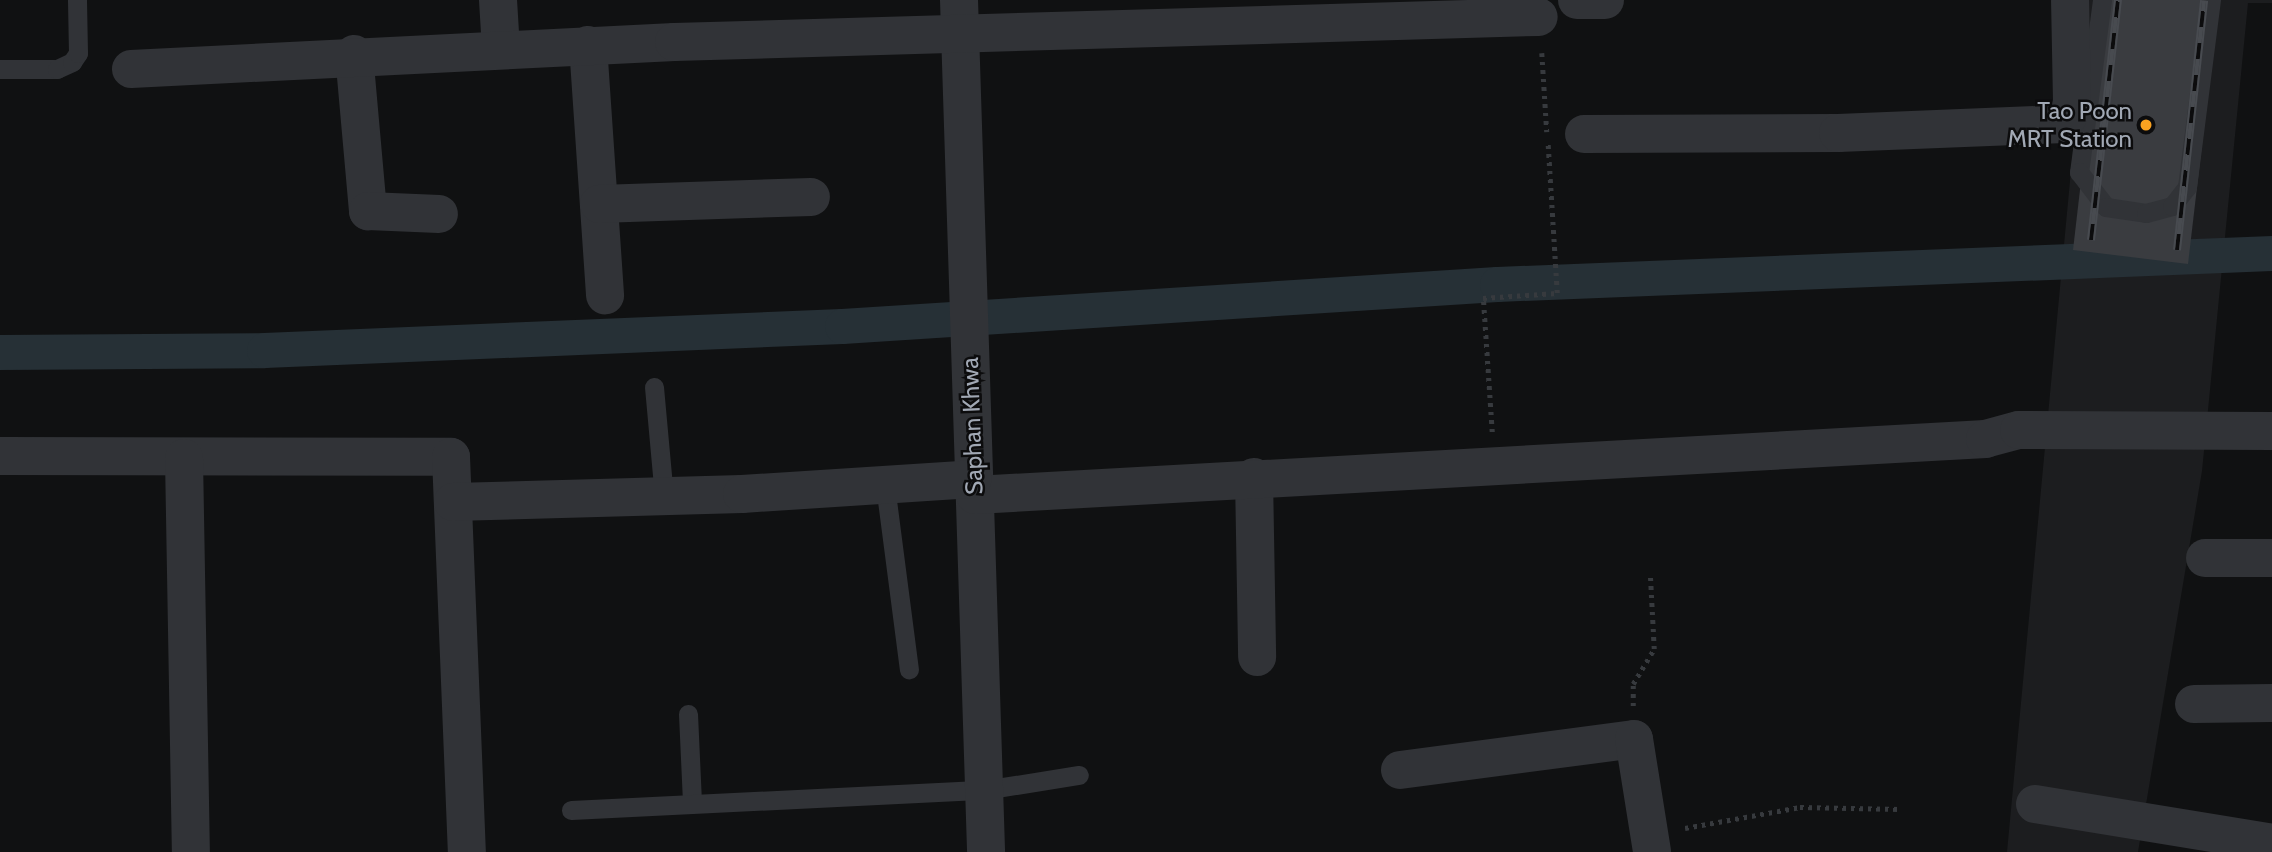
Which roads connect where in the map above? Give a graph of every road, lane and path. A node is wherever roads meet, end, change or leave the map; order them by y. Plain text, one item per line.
1 (77, 0) edge
2 (498, 0) edge
3 (1577, 0) edge
4 (1605, 0) edge
5 (2070, 0) edge
6 (2102, 0) edge
7 (2211, 0) edge
8 (959, 16) edge
9 (1539, 17) joint
10 (588, 45) junction
11 (501, 49) junction
12 (354, 54) junction
13 (0, 69) edge
14 (131, 69) dead end
15 (1584, 134) dead end
16 (811, 197) dead end
17 (599, 205) junction
18 (439, 214) dead end
19 (605, 295) dead end
20 (654, 387) dead end
21 (2272, 431) edge
22 (0, 456) edge
23 (184, 458) junction
24 (1494, 464) junction
25 (1254, 477) junction
26 (885, 485) junction
27 (974, 487) junction
28 (664, 496) junction
29 (453, 502) junction
30 (2205, 558) dead end
31 (2272, 558) edge
32 (1650, 573) dead end
33 (1258, 657) dead end
34 (909, 669) dead end
35 (2272, 703) edge
36 (2194, 704) dead end
37 (688, 714) dead end
38 (1631, 742) junction
39 (1400, 770) dead end
40 (1079, 775) dead end
41 (984, 790) junction
42 (692, 803) junction
43 (2035, 804) dead end
44 (571, 810) dead end
45 (1899, 810) dead end
46 (2272, 843) edge
47 (1651, 844) edge
48 (191, 852) edge
49 (467, 852) edge
50 (986, 852) edge

1 - 13 lane
2 - 11 street
3 - 4 street
5 - 15 street
6 - 7 lane
8 - 9 street
8 - 10 street
8 - 27 street, Saphan Khwa
9 - 24 path
10 - 11 street
10 - 17 street
11 - 12 street
12 - 14 street
12 - 18 street
16 - 17 street
17 - 19 street
20 - 28 lane
21 - 24 street
22 - 23 street
23 - 29 street
23 - 48 street
24 - 25 street
25 - 27 street
25 - 33 street
26 - 27 street
26 - 28 street
26 - 34 lane
27 - 41 street, Saphan Khwa
28 - 29 street
29 - 49 street
30 - 31 street
32 - 38 path
35 - 36 street
37 - 42 lane
38 - 39 street
38 - 47 street
40 - 41 lane
41 - 42 lane
41 - 50 street, Saphan Khwa
42 - 44 lane
43 - 46 street
45 - 47 path

